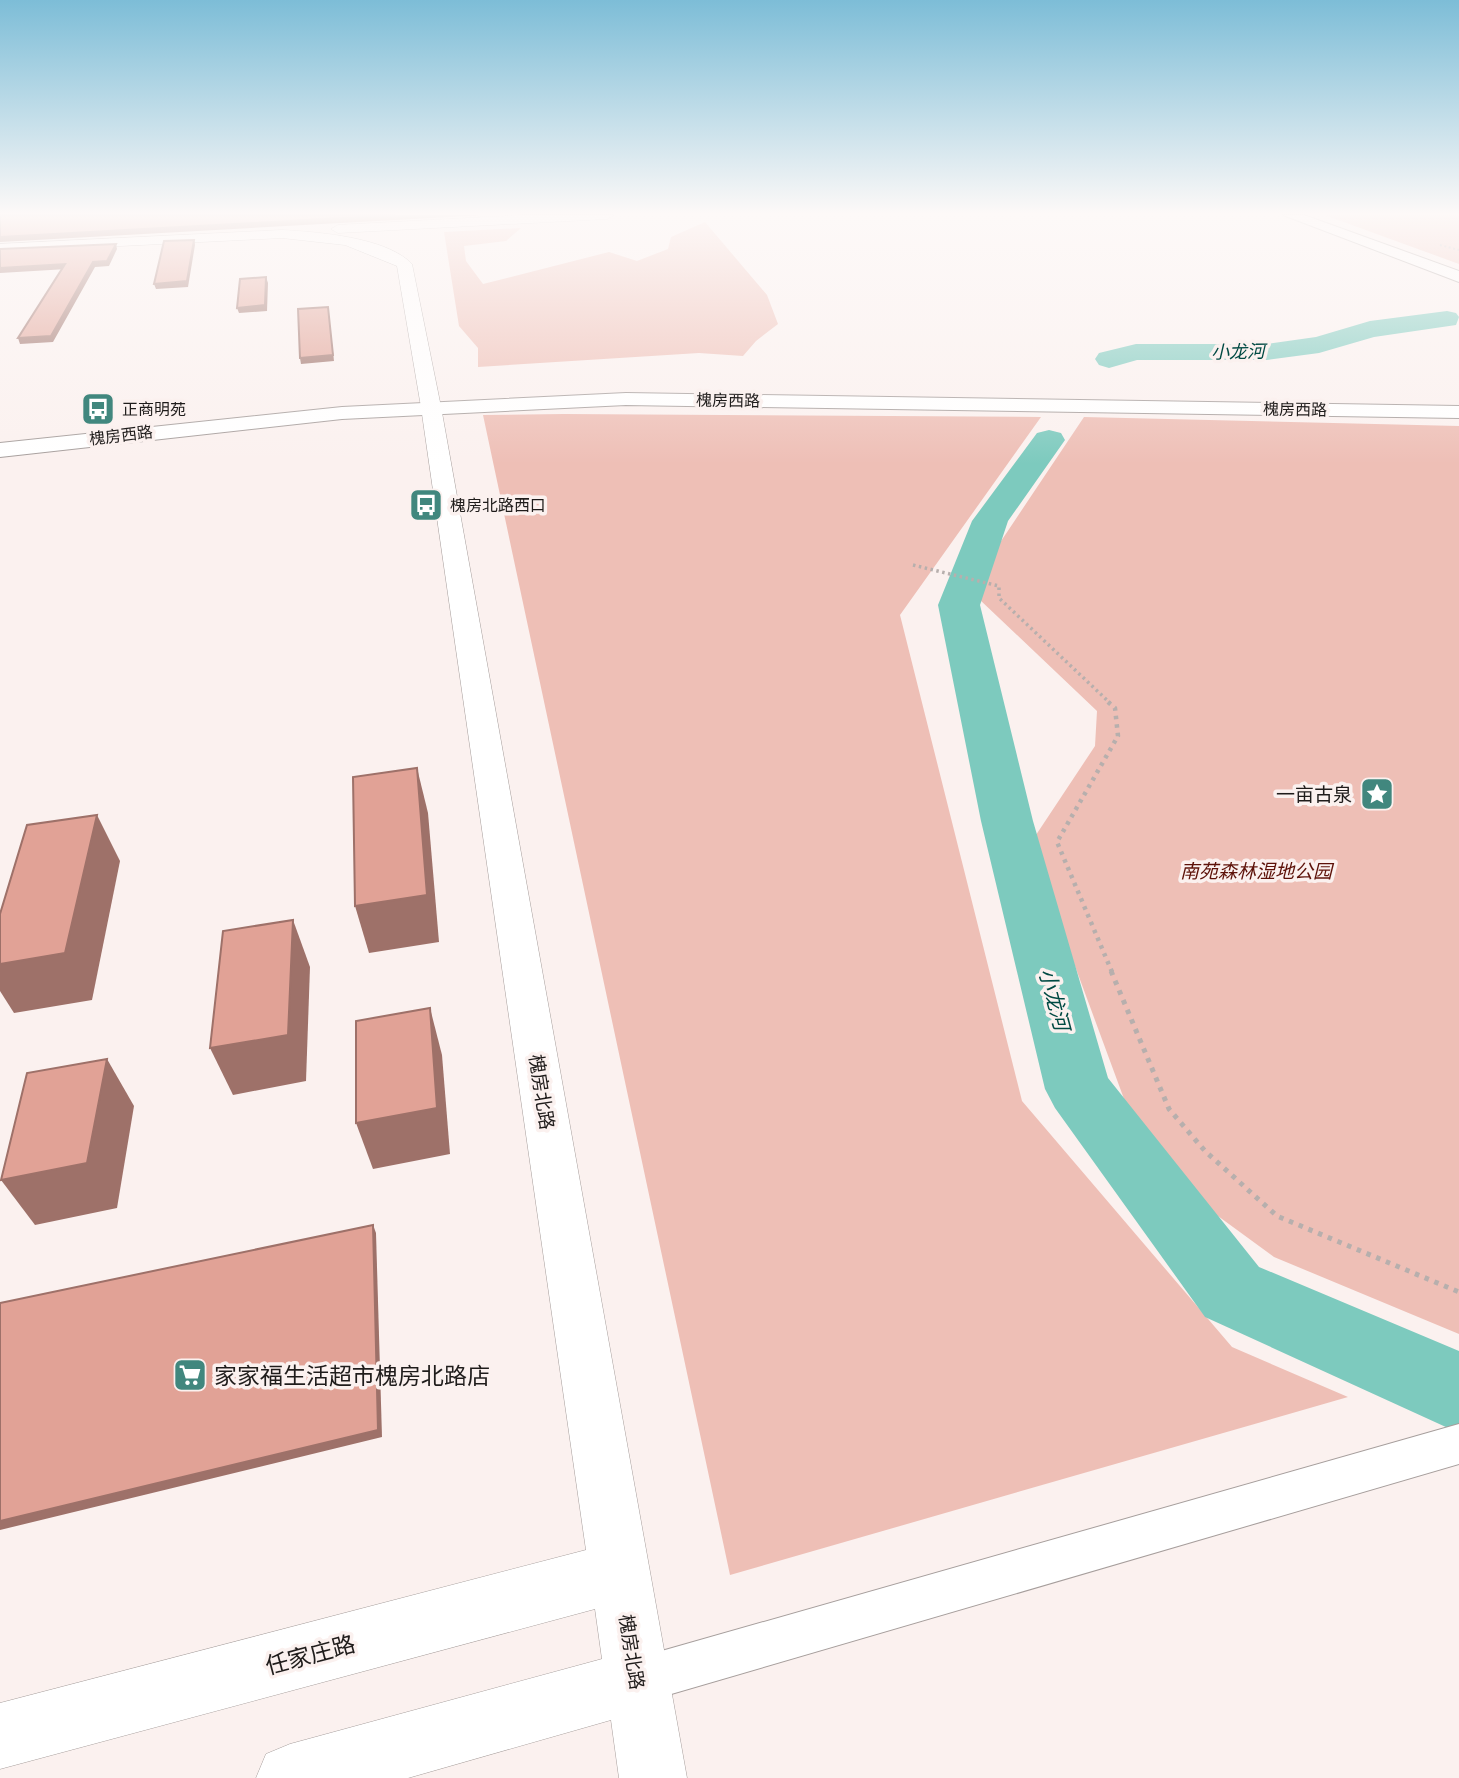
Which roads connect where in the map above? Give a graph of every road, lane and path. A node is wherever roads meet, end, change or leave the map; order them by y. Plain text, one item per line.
1 (410, 298) edge
2 (576, 381) dead end
3 (1159, 387) dead end
4 (1201, 387) dead end
5 (1229, 388) dead end
6 (375, 390) dead end
7 (427, 392) junction
8 (1459, 412) edge
9 (102, 416) dead end
10 (0, 450) edge
11 (913, 565) dead end
12 (1459, 1292) edge
13 (1459, 1444) edge
14 (619, 1572) junction
15 (637, 1681) junction
16 (0, 1736) edge
17 (290, 1778) edge
18 (653, 1778) edge

1 - 7 street, 槐房北路
2 - 3 main road, 槐房西路
4 - 5 main road
6 - 9 main road, 槐房西路
7 - 8 main road, 槐房西路
7 - 10 main road, 槐房西路
7 - 14 street, 槐房北路
11 - 12 path
13 - 15 street
14 - 15 street, 槐房北路
14 - 16 street, 任家庄路
15 - 17 street
15 - 18 street, 槐房北路

